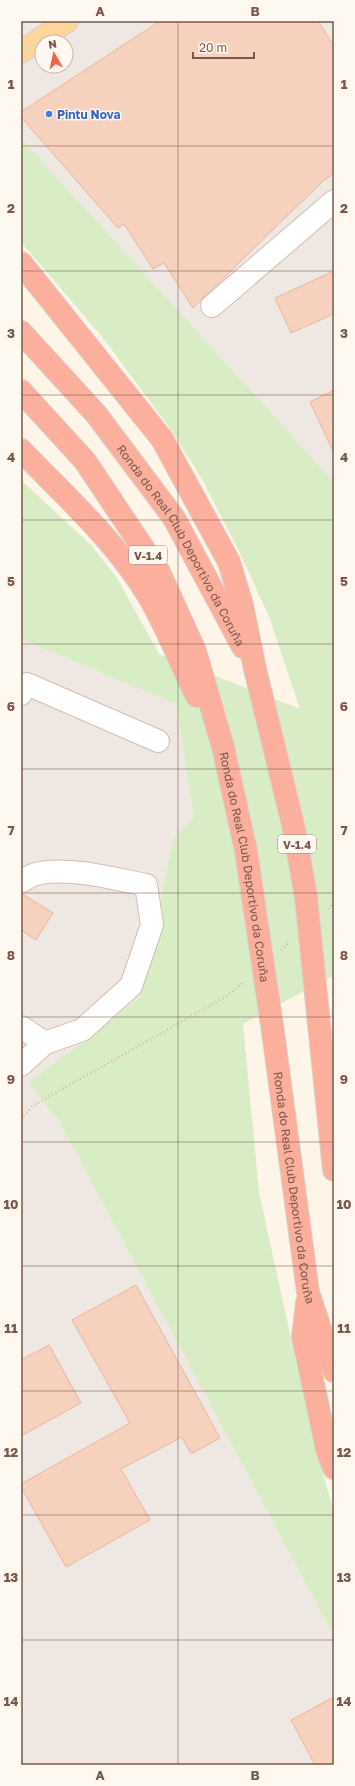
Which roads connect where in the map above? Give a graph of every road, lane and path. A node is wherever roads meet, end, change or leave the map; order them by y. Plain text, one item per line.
1 (67, 21) edge
2 (21, 52) edge
3 (334, 201) edge
4 (21, 263) edge
5 (21, 275) edge
6 (212, 306) dead end
7 (21, 332) edge
8 (77, 332) junction
9 (21, 391) edge
10 (21, 450) edge
11 (255, 669) junction
12 (21, 694) edge
13 (158, 741) dead end
14 (223, 747) junction
15 (22, 881) dead end
16 (334, 904) edge
17 (322, 914) dead end
18 (292, 940) dead end
19 (275, 955) dead end
20 (245, 981) dead end
21 (21, 1027) edge
22 (45, 1043) junction
23 (21, 1065) edge
24 (21, 1119) edge
25 (334, 1170) edge
26 (308, 1292) junction
27 (334, 1371) edge
28 (334, 1468) edge

1 - 2 main road
3 - 6 lane
4 - 8 highway
5 - 8 highway
7 - 11 highway, Ronda do Real Club Deportivo da Coruña / V-1.4
8 - 11 highway
9 - 14 highway, Ronda do Real Club Deportivo da Coruña / V-1.4
10 - 14 highway
11 - 25 highway, Ronda do Real Club Deportivo da Coruña / V-1.4, bridge
12 - 13 lane
14 - 26 highway, Ronda do Real Club Deportivo da Coruña / V-1.4, bridge
15 - 22 lane
16 - 17 path
18 - 19 path
20 - 24 path
21 - 22 lane
22 - 23 lane
26 - 27 highway, Ronda do Real Club Deportivo da Coruña / V-1.4
26 - 28 highway

